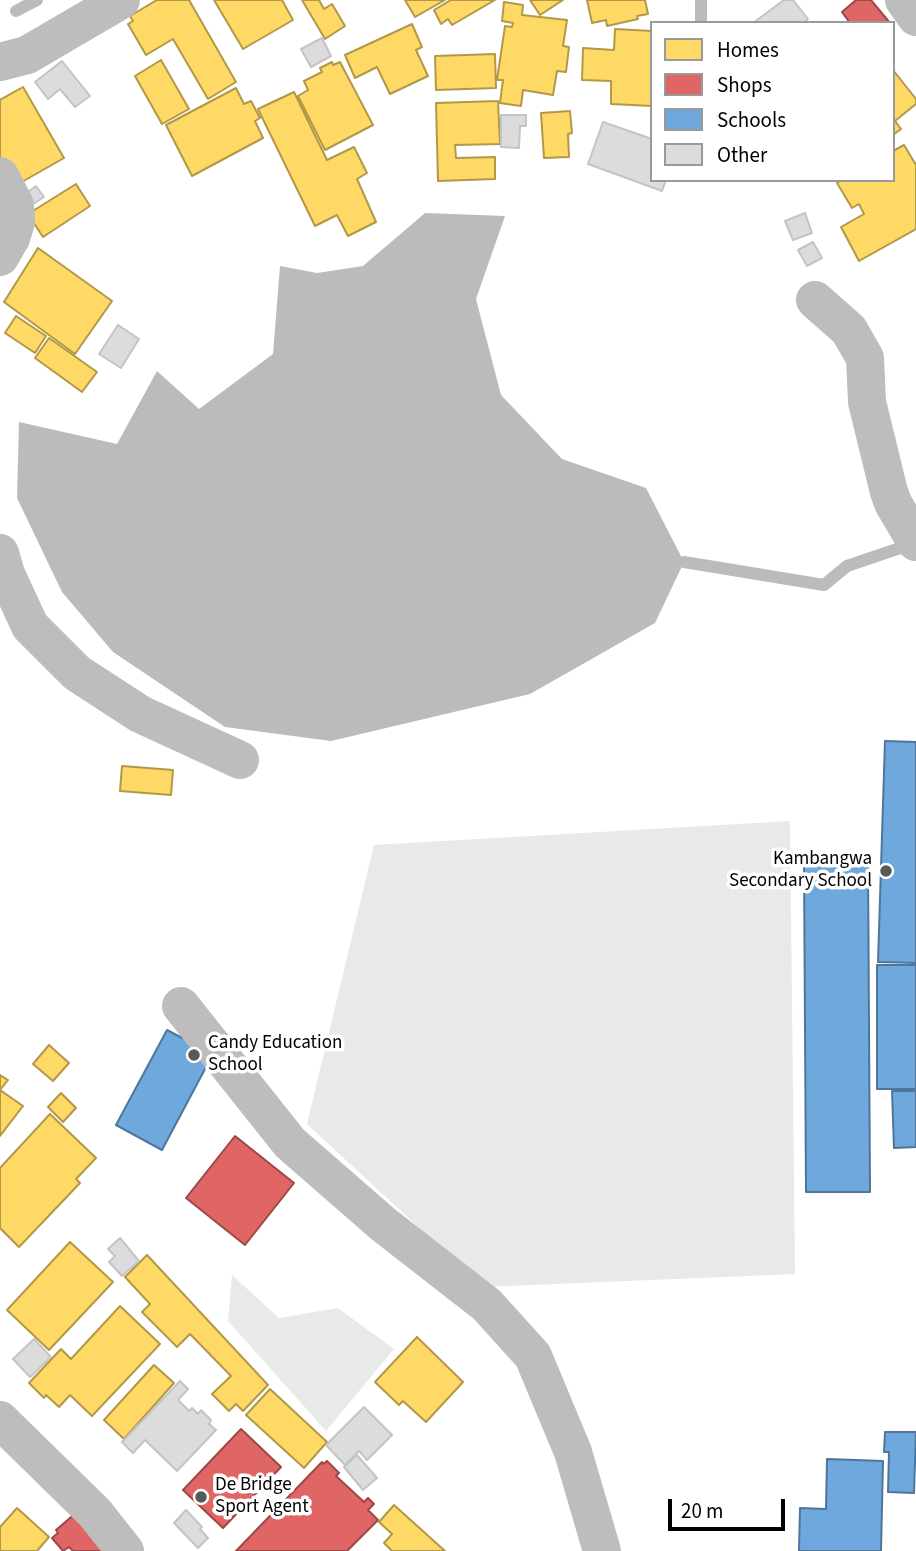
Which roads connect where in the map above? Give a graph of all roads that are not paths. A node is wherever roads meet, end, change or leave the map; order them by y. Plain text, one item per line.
1 (121, 0) edge
2 (904, 0) edge
3 (916, 17) edge
4 (0, 62) edge
5 (0, 176) edge
6 (0, 257) edge
7 (815, 300) dead end
8 (916, 542) edge
9 (0, 554) edge
10 (240, 760) dead end
11 (181, 1006) dead end
12 (0, 1420) edge
13 (125, 1551) edge
14 (602, 1551) edge

1 - 4 street
2 - 3 street
5 - 6 street
7 - 8 street
9 - 10 street
11 - 14 street
12 - 13 street

